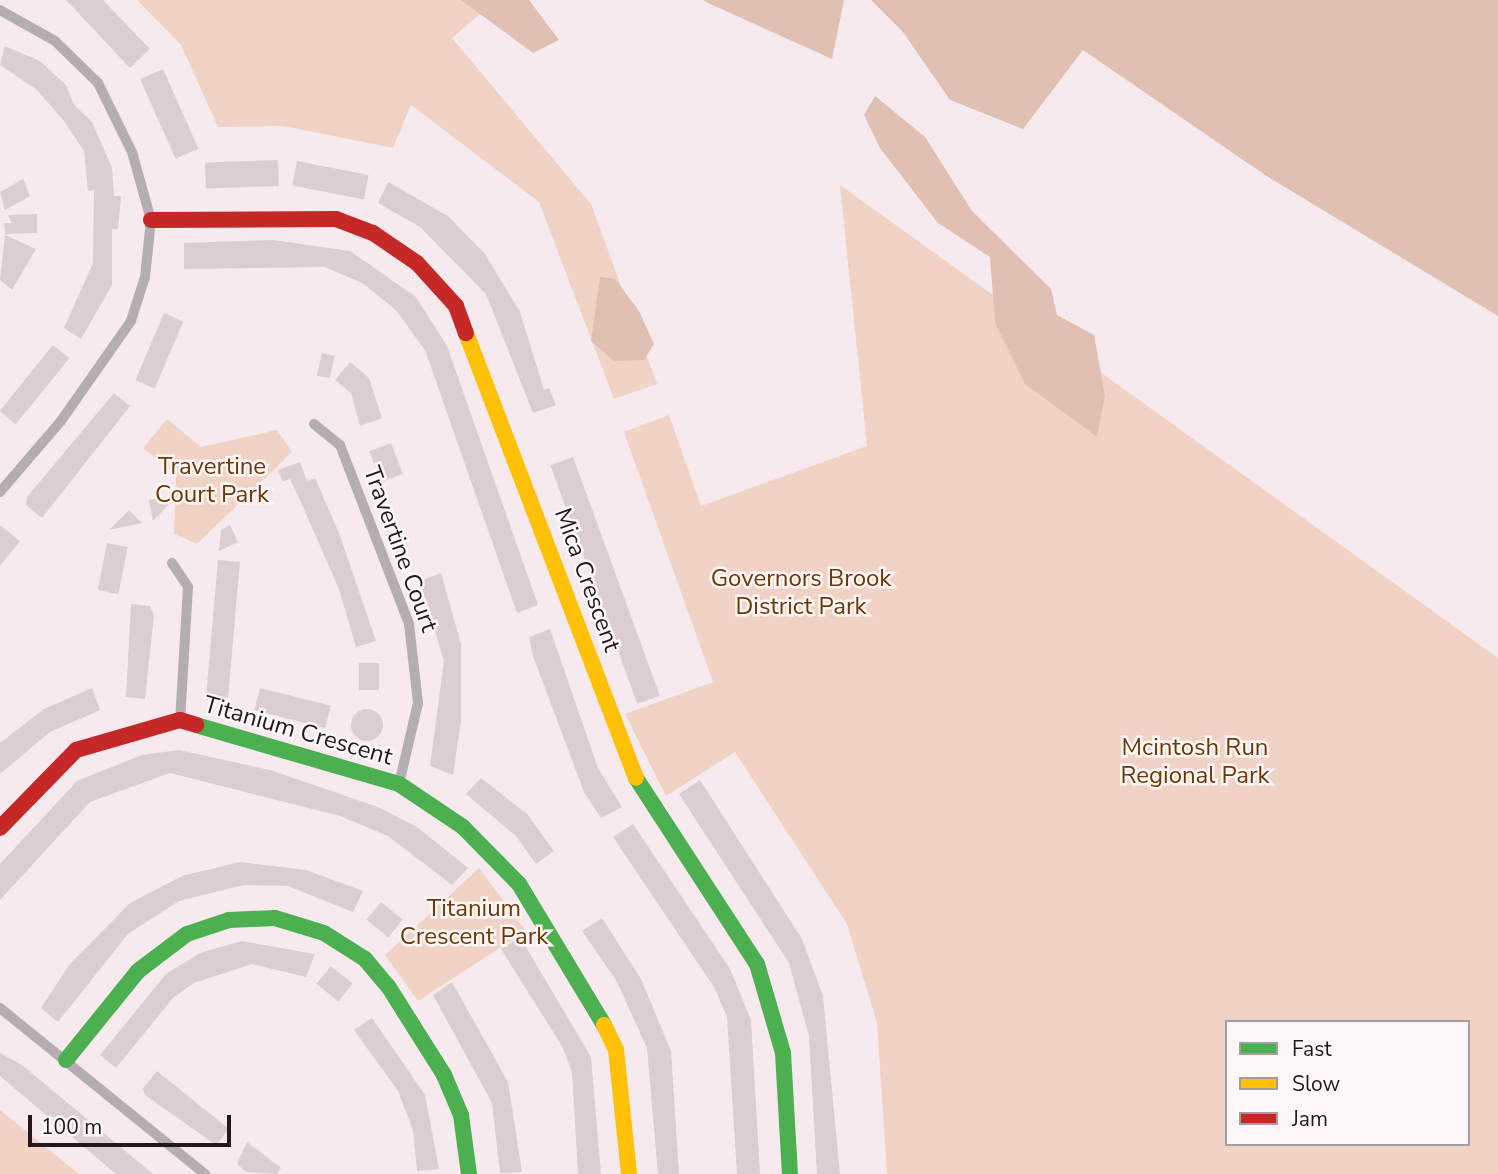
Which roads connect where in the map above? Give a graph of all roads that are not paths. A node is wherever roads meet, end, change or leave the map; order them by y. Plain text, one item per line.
1 (0, 10) edge
2 (151, 220) junction
3 (314, 424) dead end
4 (0, 492) edge
5 (172, 563) dead end
6 (180, 720) junction
7 (399, 784) junction
8 (0, 828) edge
9 (0, 1008) edge
10 (66, 1060) junction
11 (205, 1174) edge
12 (469, 1174) edge
13 (629, 1174) edge
14 (790, 1174) edge

1 - 2 street
2 - 4 street
2 - 14 street, Mica Crescent
3 - 7 street, Travertine Court
5 - 6 street
6 - 7 street, Titanium Crescent
6 - 8 street, Titanium Crescent
7 - 13 street, Titanium Crescent
9 - 10 street
10 - 11 street
10 - 12 street

